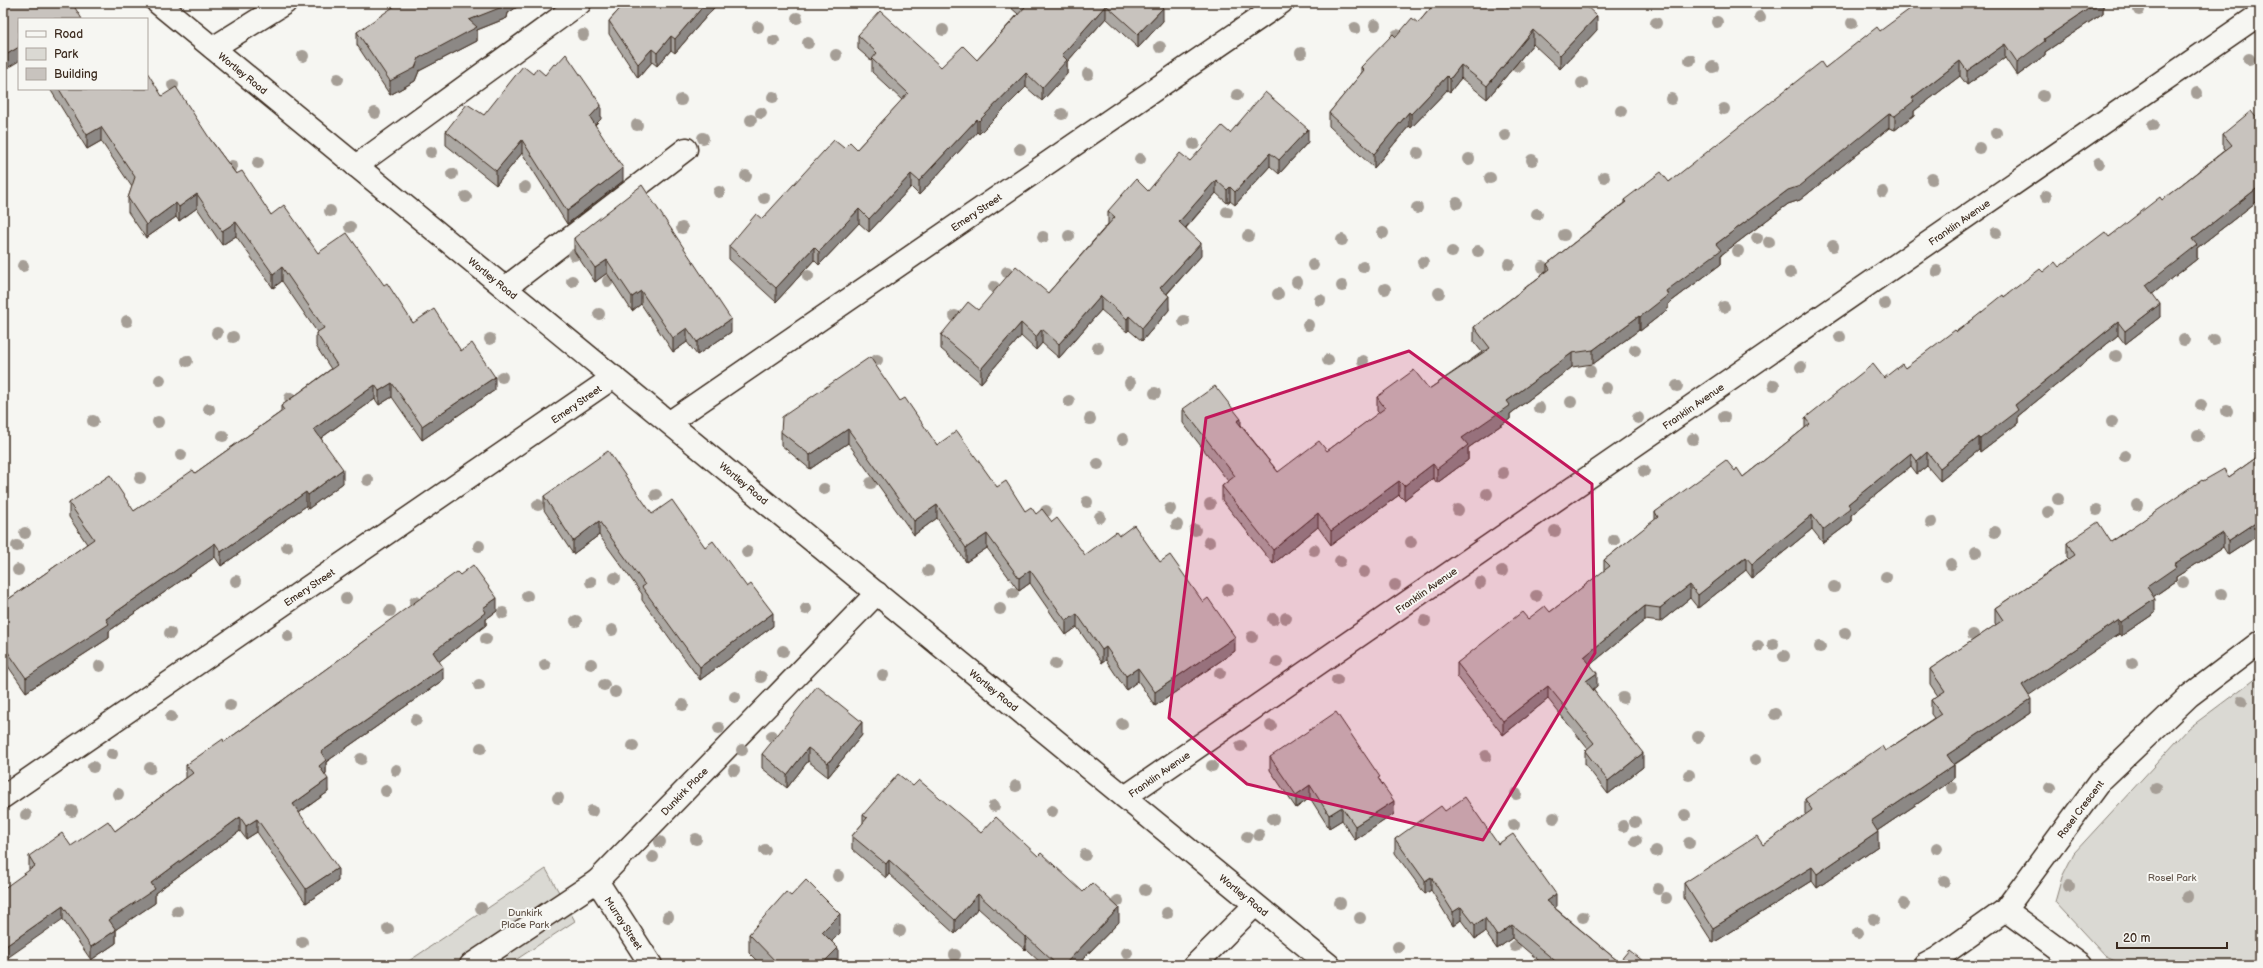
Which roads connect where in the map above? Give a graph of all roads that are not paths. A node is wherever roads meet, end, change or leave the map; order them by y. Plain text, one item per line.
1 (158, 3) edge
2 (285, 3) edge
3 (580, 3) edge
4 (1281, 3) edge
5 (2260, 14) edge
6 (213, 48) junction
7 (686, 149) dead end
8 (356, 166) junction
9 (505, 288) junction
10 (614, 377) junction
11 (670, 422) junction
12 (877, 593) junction
13 (2260, 642) edge
14 (3, 797) edge
15 (1125, 797) junction
16 (597, 881) junction
17 (1256, 904) junction
18 (2005, 910) junction
19 (471, 965) edge
20 (651, 965) edge
21 (1195, 965) edge
22 (1329, 965) edge
23 (1924, 965) edge
24 (2080, 965) edge

1 - 6 street, Wortley Road
2 - 6 street
3 - 8 street
4 - 11 street, Emery Street
5 - 15 street, Franklin Avenue
6 - 8 street, Wortley Road
7 - 9 street
8 - 9 street, Wortley Road
9 - 10 street, Wortley Road
10 - 11 street, Wortley Road
10 - 14 street, Emery Street
11 - 12 street, Wortley Road
12 - 15 street, Wortley Road
12 - 16 street, Dunkirk Place
13 - 18 street, Rosel Crescent
15 - 17 street, Wortley Road
16 - 19 street, Dunkirk Place
16 - 20 street, Murray Street
17 - 21 street
17 - 22 street, Wortley Road
18 - 23 street, Rosel Crescent
18 - 24 street

